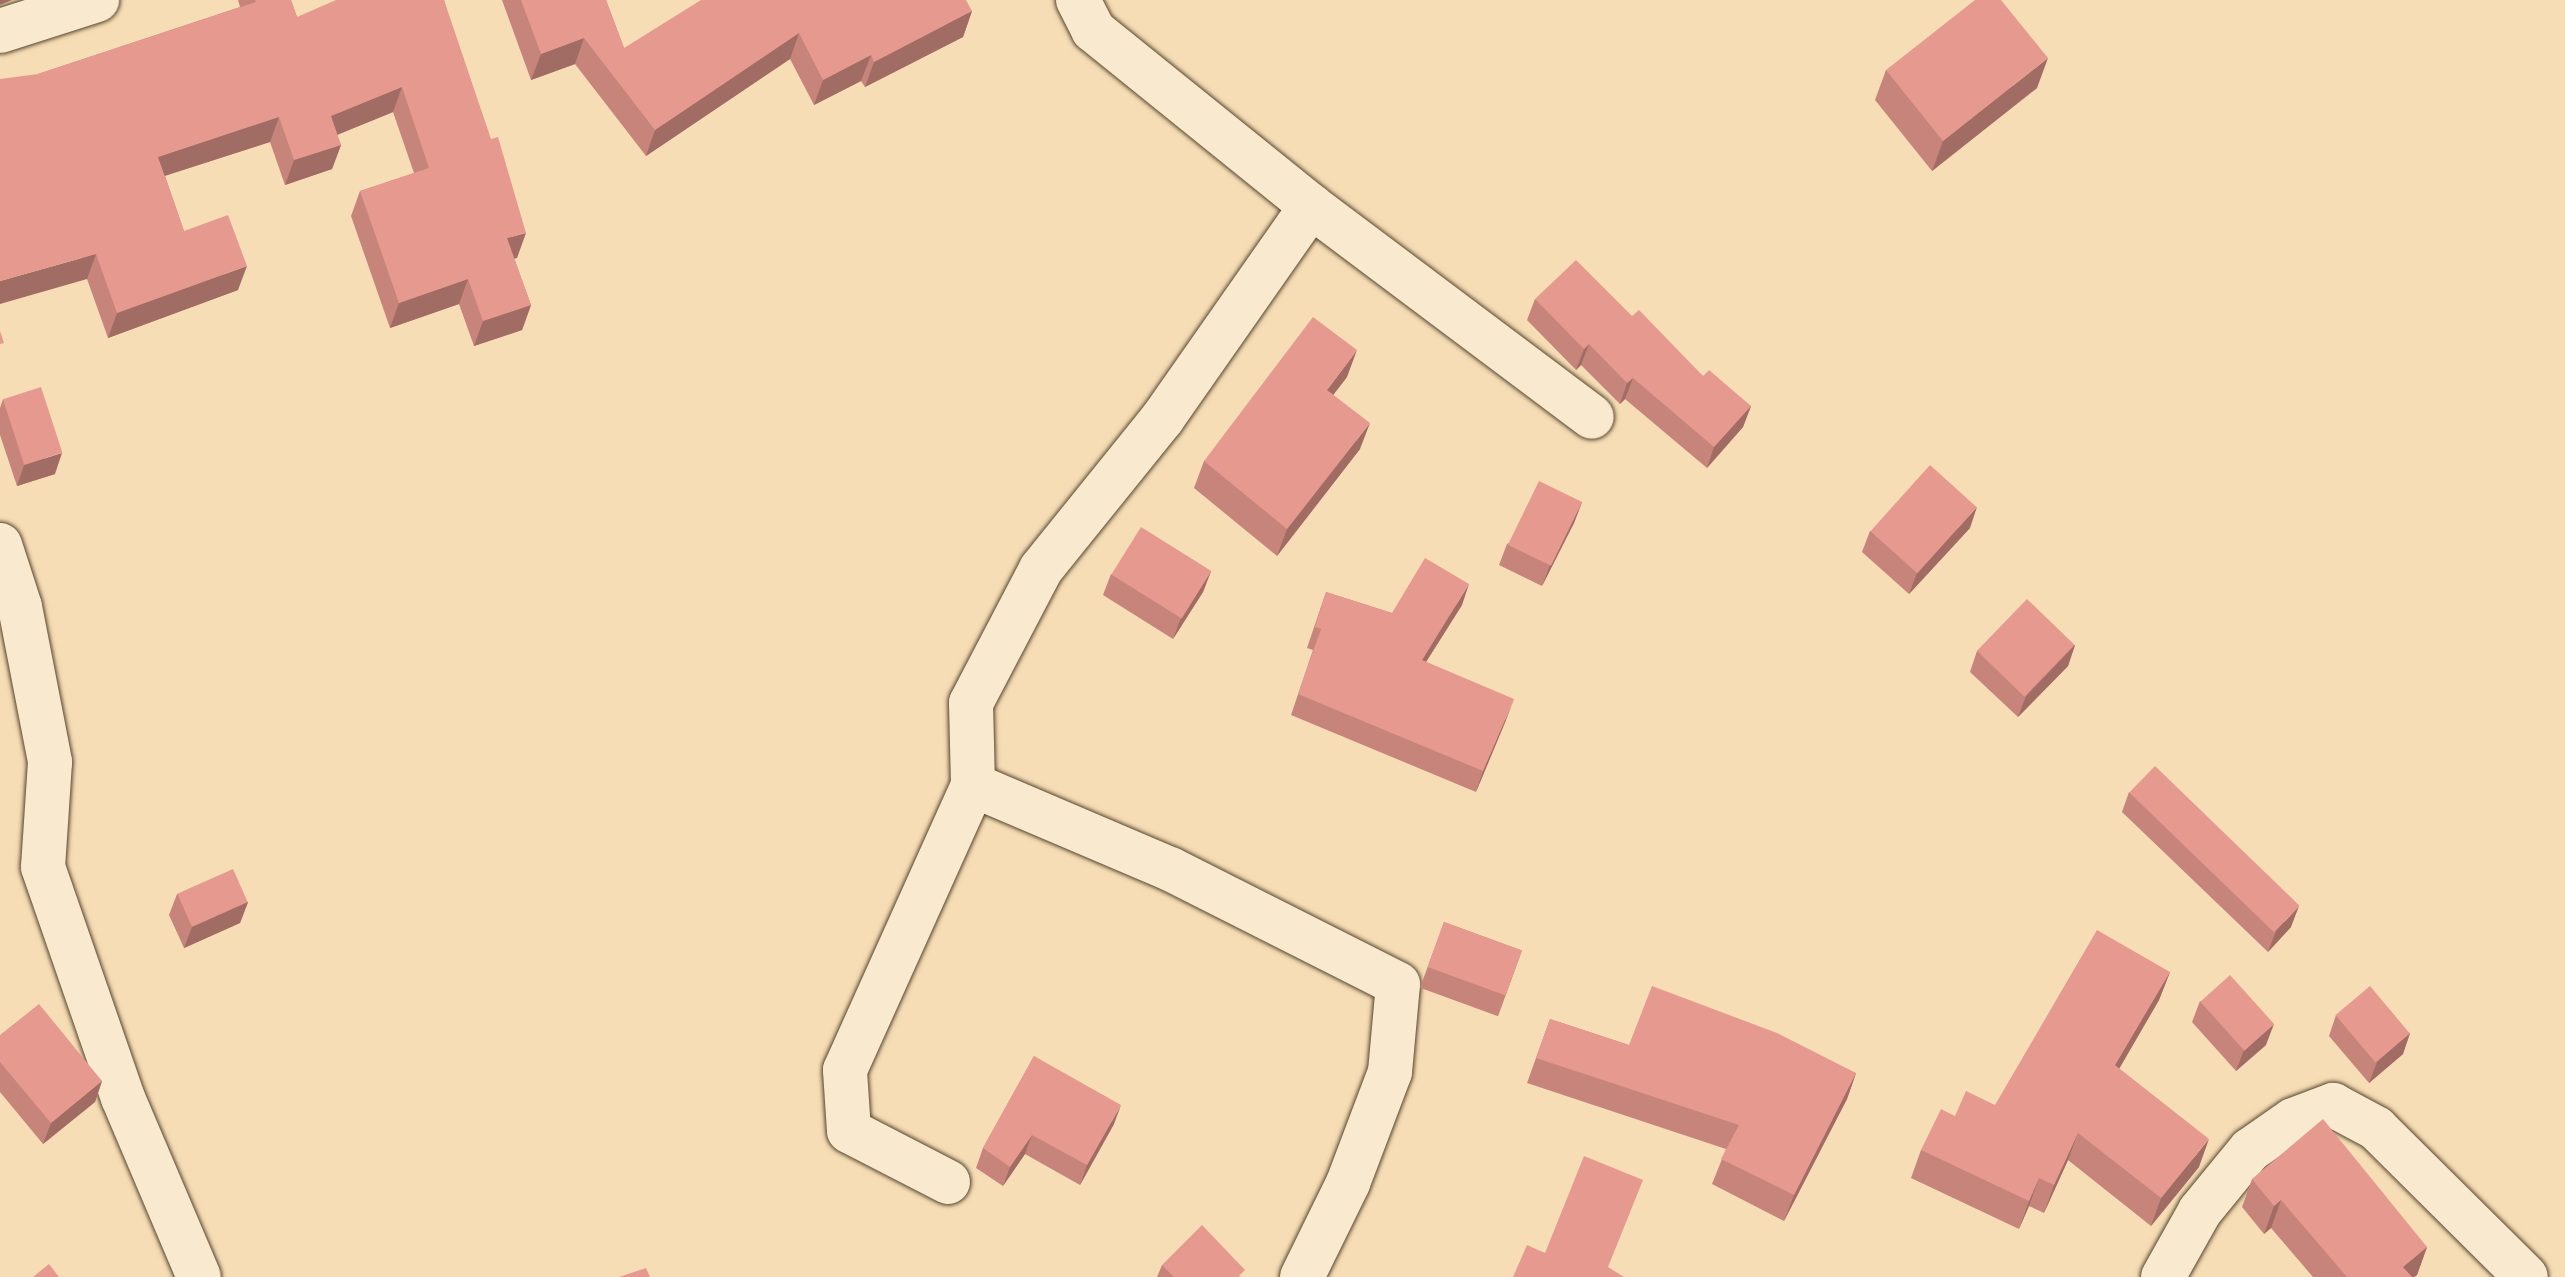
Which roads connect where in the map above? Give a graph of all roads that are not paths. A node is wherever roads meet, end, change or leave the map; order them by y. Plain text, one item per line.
1 (97, 0) edge
2 (1078, 0) edge
3 (0, 31) edge
4 (1311, 206) junction
5 (1592, 417) dead end
6 (0, 545) edge
7 (973, 785) junction
8 (948, 1182) dead end
9 (199, 1277) edge
10 (1302, 1277) edge
11 (2163, 1277) edge
12 (2526, 1277) edge

1 - 3 street
2 - 4 street
4 - 5 street
4 - 7 street
6 - 9 street
7 - 8 street
7 - 10 street
11 - 12 street

